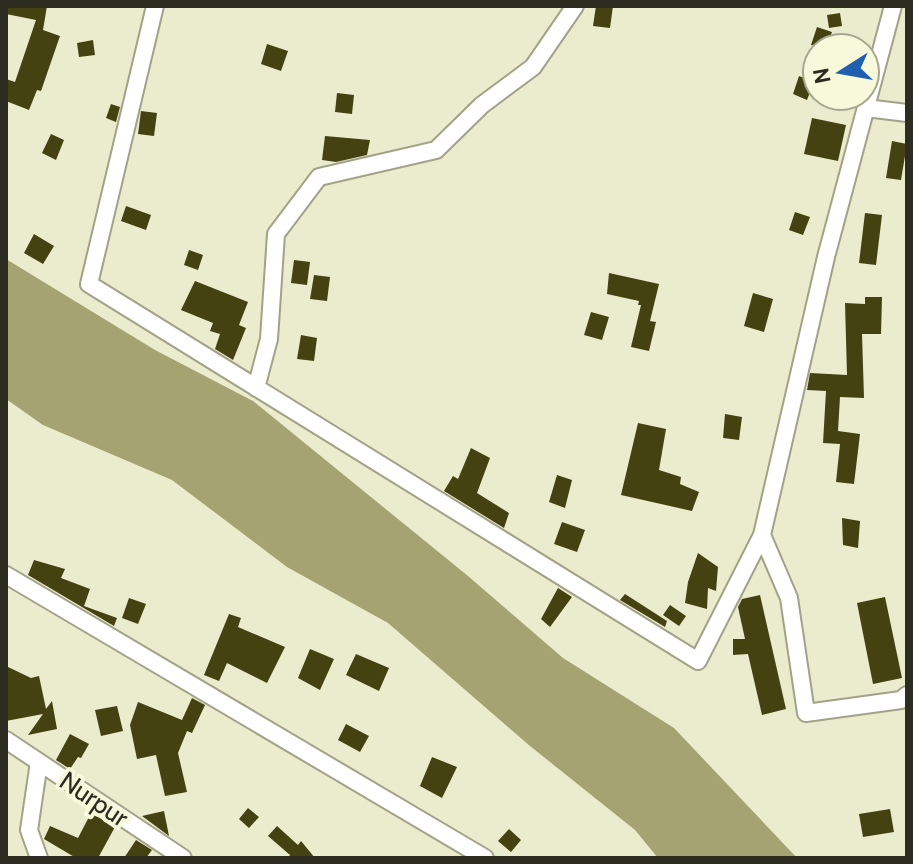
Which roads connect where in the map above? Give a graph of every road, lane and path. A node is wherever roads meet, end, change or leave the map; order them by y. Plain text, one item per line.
1 (155, 6) edge
2 (575, 6) edge
3 (893, 6) edge
4 (881, 51) edge
5 (881, 110) edge
6 (865, 112) edge
7 (907, 113) edge
8 (256, 388) junction
9 (762, 535) junction
10 (6, 575) edge
11 (907, 695) edge
12 (6, 740) edge
13 (39, 762) junction
14 (39, 858) edge
15 (183, 858) edge
16 (485, 858) edge

1 - 8 street
2 - 8 street
3 - 4 street
5 - 7 street
6 - 9 street
8 - 9 street
9 - 11 street
10 - 16 street
12 - 13 street, Nurpur
13 - 14 street
13 - 15 street, Nurpur

